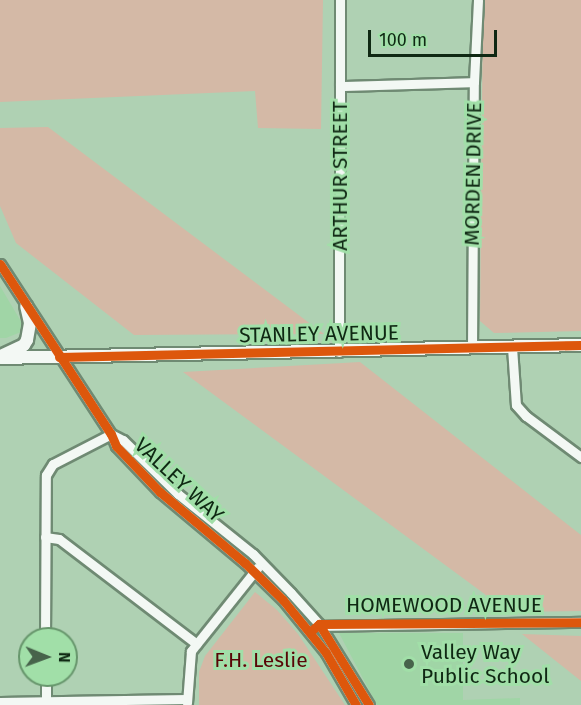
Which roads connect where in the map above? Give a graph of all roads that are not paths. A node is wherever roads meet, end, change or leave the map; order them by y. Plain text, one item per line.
1 (340, 0) edge
2 (478, 0) edge
3 (474, 82) junction
4 (340, 86) junction
5 (0, 264) edge
6 (26, 306) junction
7 (581, 345) edge
8 (512, 347) junction
9 (472, 348) junction
10 (339, 351) junction
11 (0, 357) edge
12 (59, 357) junction
13 (111, 434) junction
14 (581, 457) edge
15 (45, 537) junction
16 (261, 562) junction
17 (254, 571) junction
18 (581, 622) edge
19 (319, 624) junction
20 (45, 627) edge
21 (311, 632) junction
22 (197, 644) junction
23 (46, 687) edge
24 (46, 701) junction
25 (0, 702) edge
26 (187, 702) edge
27 (71, 703) edge
28 (356, 705) edge
29 (369, 705) edge

1 - 4 street, ARTHUR STREET
2 - 3 street, MORDEN DRIVE
3 - 4 street
3 - 9 street, MORDEN DRIVE
4 - 10 street, ARTHUR STREET
5 - 6 street, VALLEY WAY
6 - 11 main road
6 - 12 street, VALLEY WAY
7 - 8 main road, STANLEY AVENUE
8 - 9 main road, STANLEY AVENUE
8 - 14 street
9 - 10 main road, STANLEY AVENUE
10 - 12 main road, STANLEY AVENUE
11 - 12 main road, STANLEY AVENUE
12 - 13 street, VALLEY WAY
13 - 15 street
13 - 16 street, VALLEY WAY
13 - 17 street, VALLEY WAY
15 - 20 street
15 - 22 street
16 - 17 street
16 - 19 street, VALLEY WAY
17 - 21 street, VALLEY WAY
17 - 22 street
18 - 19 street, HOMEWOOD AVENUE
19 - 21 street, HOMEWOOD AVENUE
19 - 29 street, VALLEY WAY
21 - 28 street, VALLEY WAY
22 - 26 street
23 - 24 street
24 - 25 street
24 - 27 street
26 - 27 street

